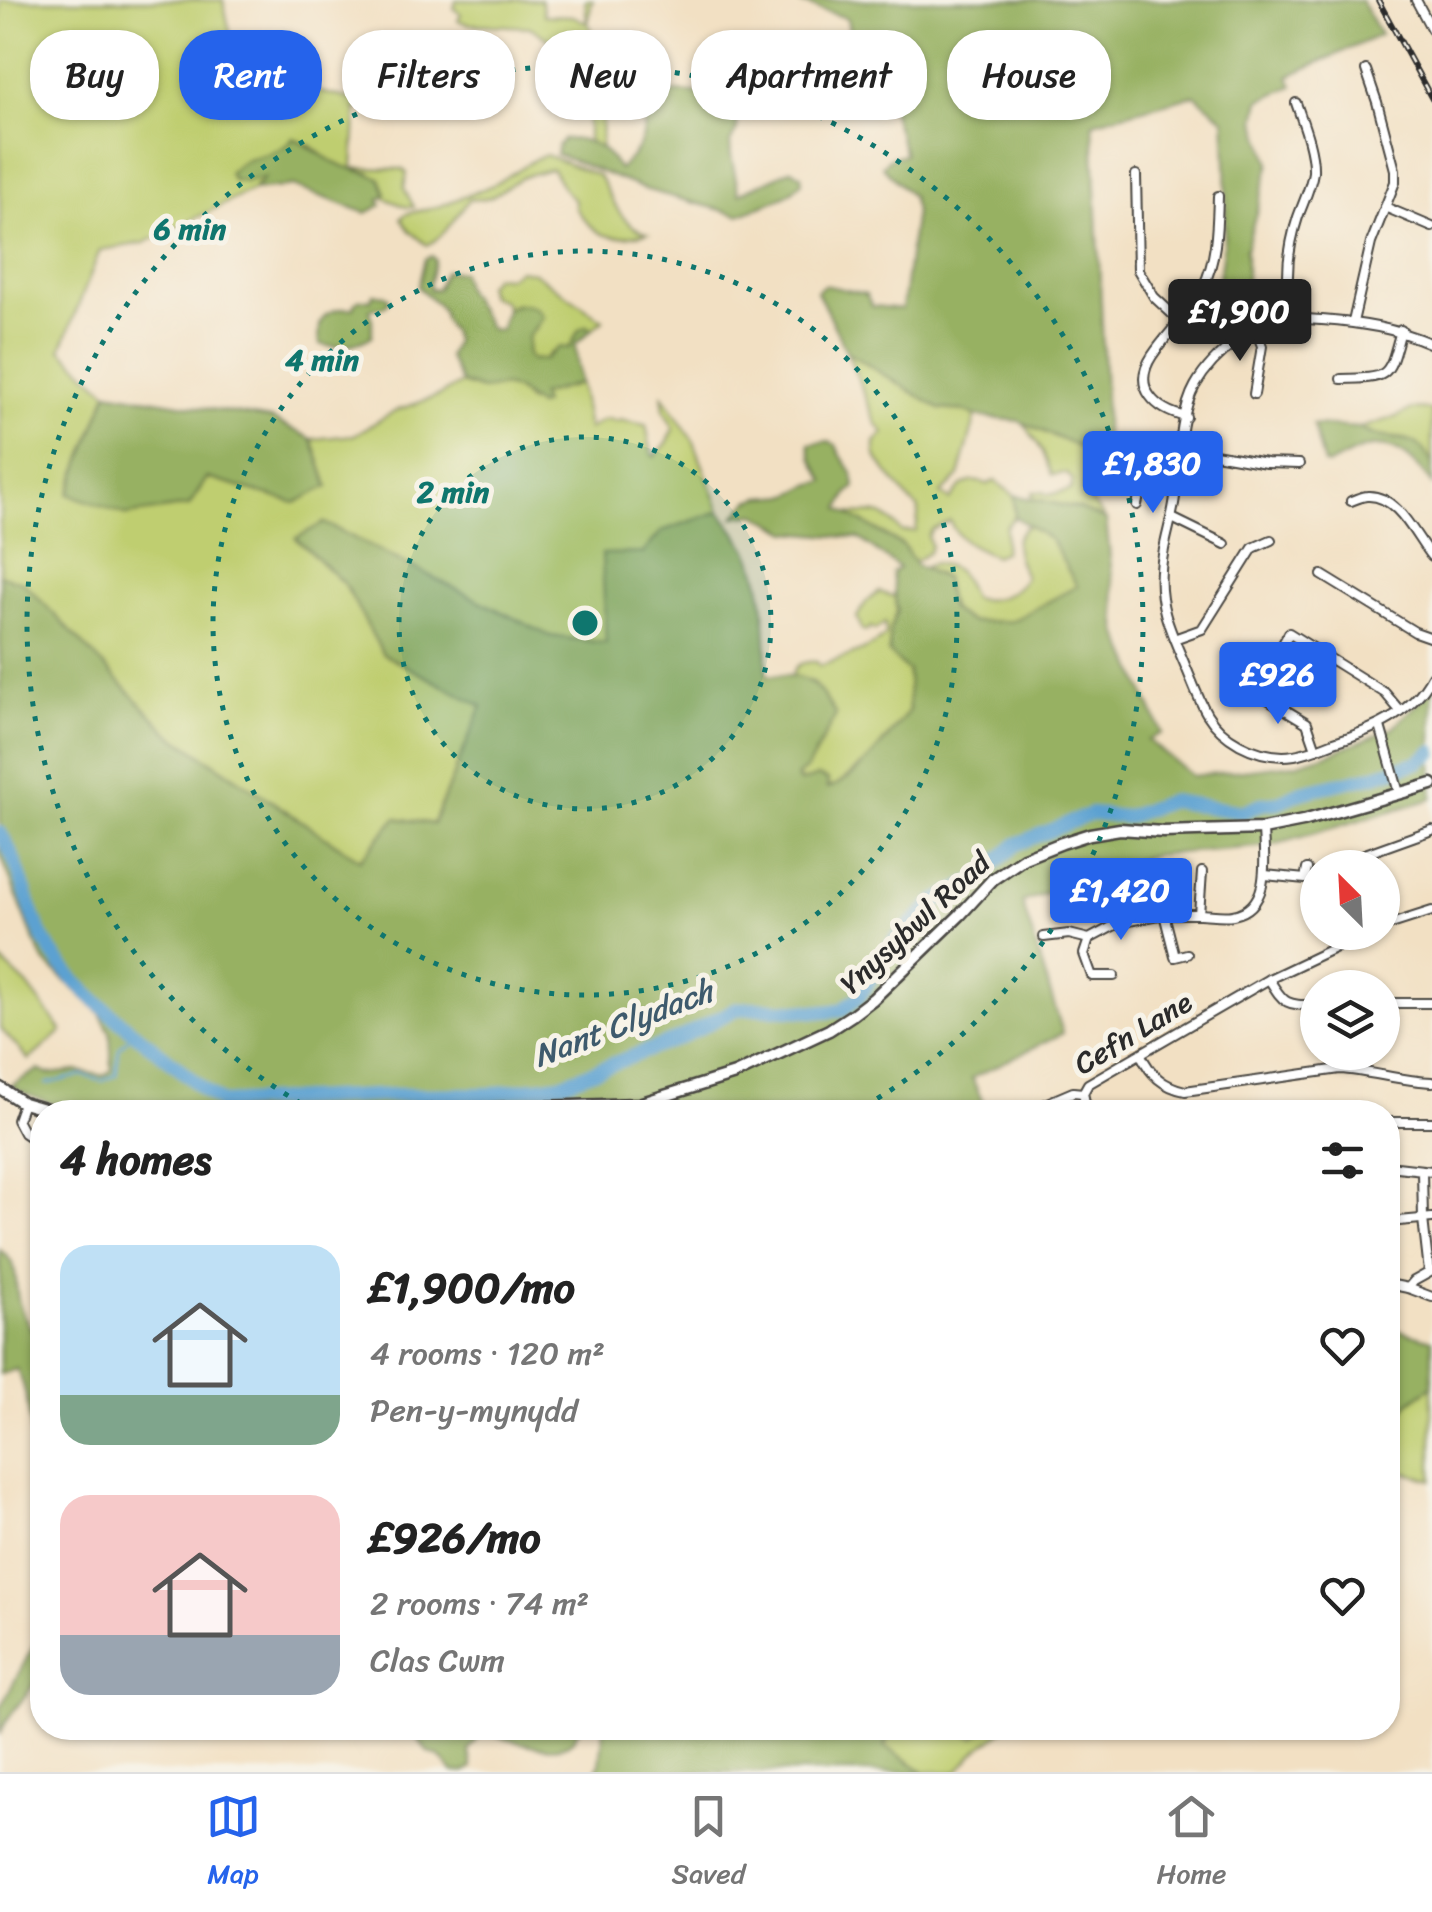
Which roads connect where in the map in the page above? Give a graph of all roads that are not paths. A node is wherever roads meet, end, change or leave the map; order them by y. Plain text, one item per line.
1 (1416, 0) edge
2 (1432, 30) edge
3 (1366, 70) dead end
4 (1296, 103) dead end
5 (1136, 176) dead end
6 (1218, 196) dead end
7 (1385, 207) junction
8 (1432, 228) edge
9 (1292, 318) junction
10 (1181, 322) junction
11 (1353, 322) junction
12 (1256, 330) junction
13 (1401, 330) junction
14 (1432, 344) edge
15 (1341, 378) dead end
16 (1254, 394) dead end
17 (1186, 417) junction
18 (1181, 448) junction
19 (1144, 454) dead end
20 (1299, 464) dead end
21 (1142, 478) junction
22 (1177, 485) junction
23 (1351, 501) dead end
24 (1137, 505) dead end
25 (1172, 518) junction
26 (1271, 540) dead end
27 (1225, 544) dead end
28 (1432, 558) edge
29 (1322, 575) dead end
30 (1432, 638) edge
31 (1174, 640) junction
32 (1280, 649) dead end
33 (1432, 676) edge
34 (1256, 692) dead end
35 (1401, 712) junction
36 (1380, 726) junction
37 (1316, 749) junction
38 (1432, 784) edge
39 (1399, 793) junction
40 (1263, 829) junction
41 (1432, 830) edge
42 (1376, 850) edge
43 (1265, 875) junction
44 (1204, 876) dead end
45 (1300, 878) edge
46 (1111, 888) dead end
47 (1432, 911) edge
48 (1164, 914) junction
49 (1199, 914) junction
50 (1400, 921) edge
51 (1119, 923) junction
52 (1044, 937) dead end
53 (1089, 940) junction
54 (1330, 950) edge
55 (1186, 954) dead end
56 (1114, 976) dead end
57 (1270, 978) junction
58 (1432, 1002) edge
59 (1400, 1003) edge
60 (1300, 1004) edge
61 (1141, 1055) junction
62 (1432, 1082) edge
63 (0, 1088) edge
64 (1083, 1093) junction
65 (652, 1100) edge
66 (1054, 1100) edge
67 (1085, 1100) edge
68 (23, 1102) junction
69 (30, 1104) edge
70 (1400, 1122) edge
71 (1432, 1122) edge
72 (30, 1136) edge
73 (1400, 1168) edge
74 (1427, 1171) edge
75 (1427, 1218) edge
76 (1400, 1221) edge
77 (1431, 1272) edge
78 (1400, 1286) edge
79 (1408, 1288) junction
80 (1432, 1297) edge

1 - 2 street
3 - 7 street
4 - 9 street
5 - 10 street
6 - 10 street
7 - 8 street
7 - 11 street
9 - 11 street
9 - 12 street
10 - 17 street
11 - 13 street
12 - 16 street
12 - 17 street
13 - 14 street
13 - 15 street
17 - 18 street
18 - 20 street
18 - 22 street
19 - 21 street
21 - 22 street
21 - 24 street
22 - 25 street
23 - 28 street
25 - 27 street
25 - 31 street
26 - 31 street
29 - 30 street
31 - 37 street
32 - 35 street
33 - 35 street
34 - 37 street
35 - 36 street
36 - 37 street
36 - 39 street
38 - 39 main road, Ynysybwl Road
39 - 40 main road, Ynysybwl Road
40 - 43 street
40 - 65 main road, Ynysybwl Road
41 - 42 street
43 - 45 street
43 - 49 street
44 - 49 street
46 - 51 street
47 - 50 street
48 - 49 street
48 - 51 street
48 - 55 street
51 - 53 street
52 - 53 street
53 - 56 street
54 - 57 street, Cefn Lane
57 - 60 street
57 - 61 street, Cefn Lane
58 - 59 street
61 - 62 street
61 - 64 street, Cefn Lane
63 - 68 main road
64 - 66 street, Cefn Lane
64 - 67 street
68 - 69 main road
68 - 72 street
70 - 71 street
73 - 74 street
74 - 75 street
75 - 76 street
75 - 77 street
77 - 79 street
78 - 79 street
79 - 80 street

